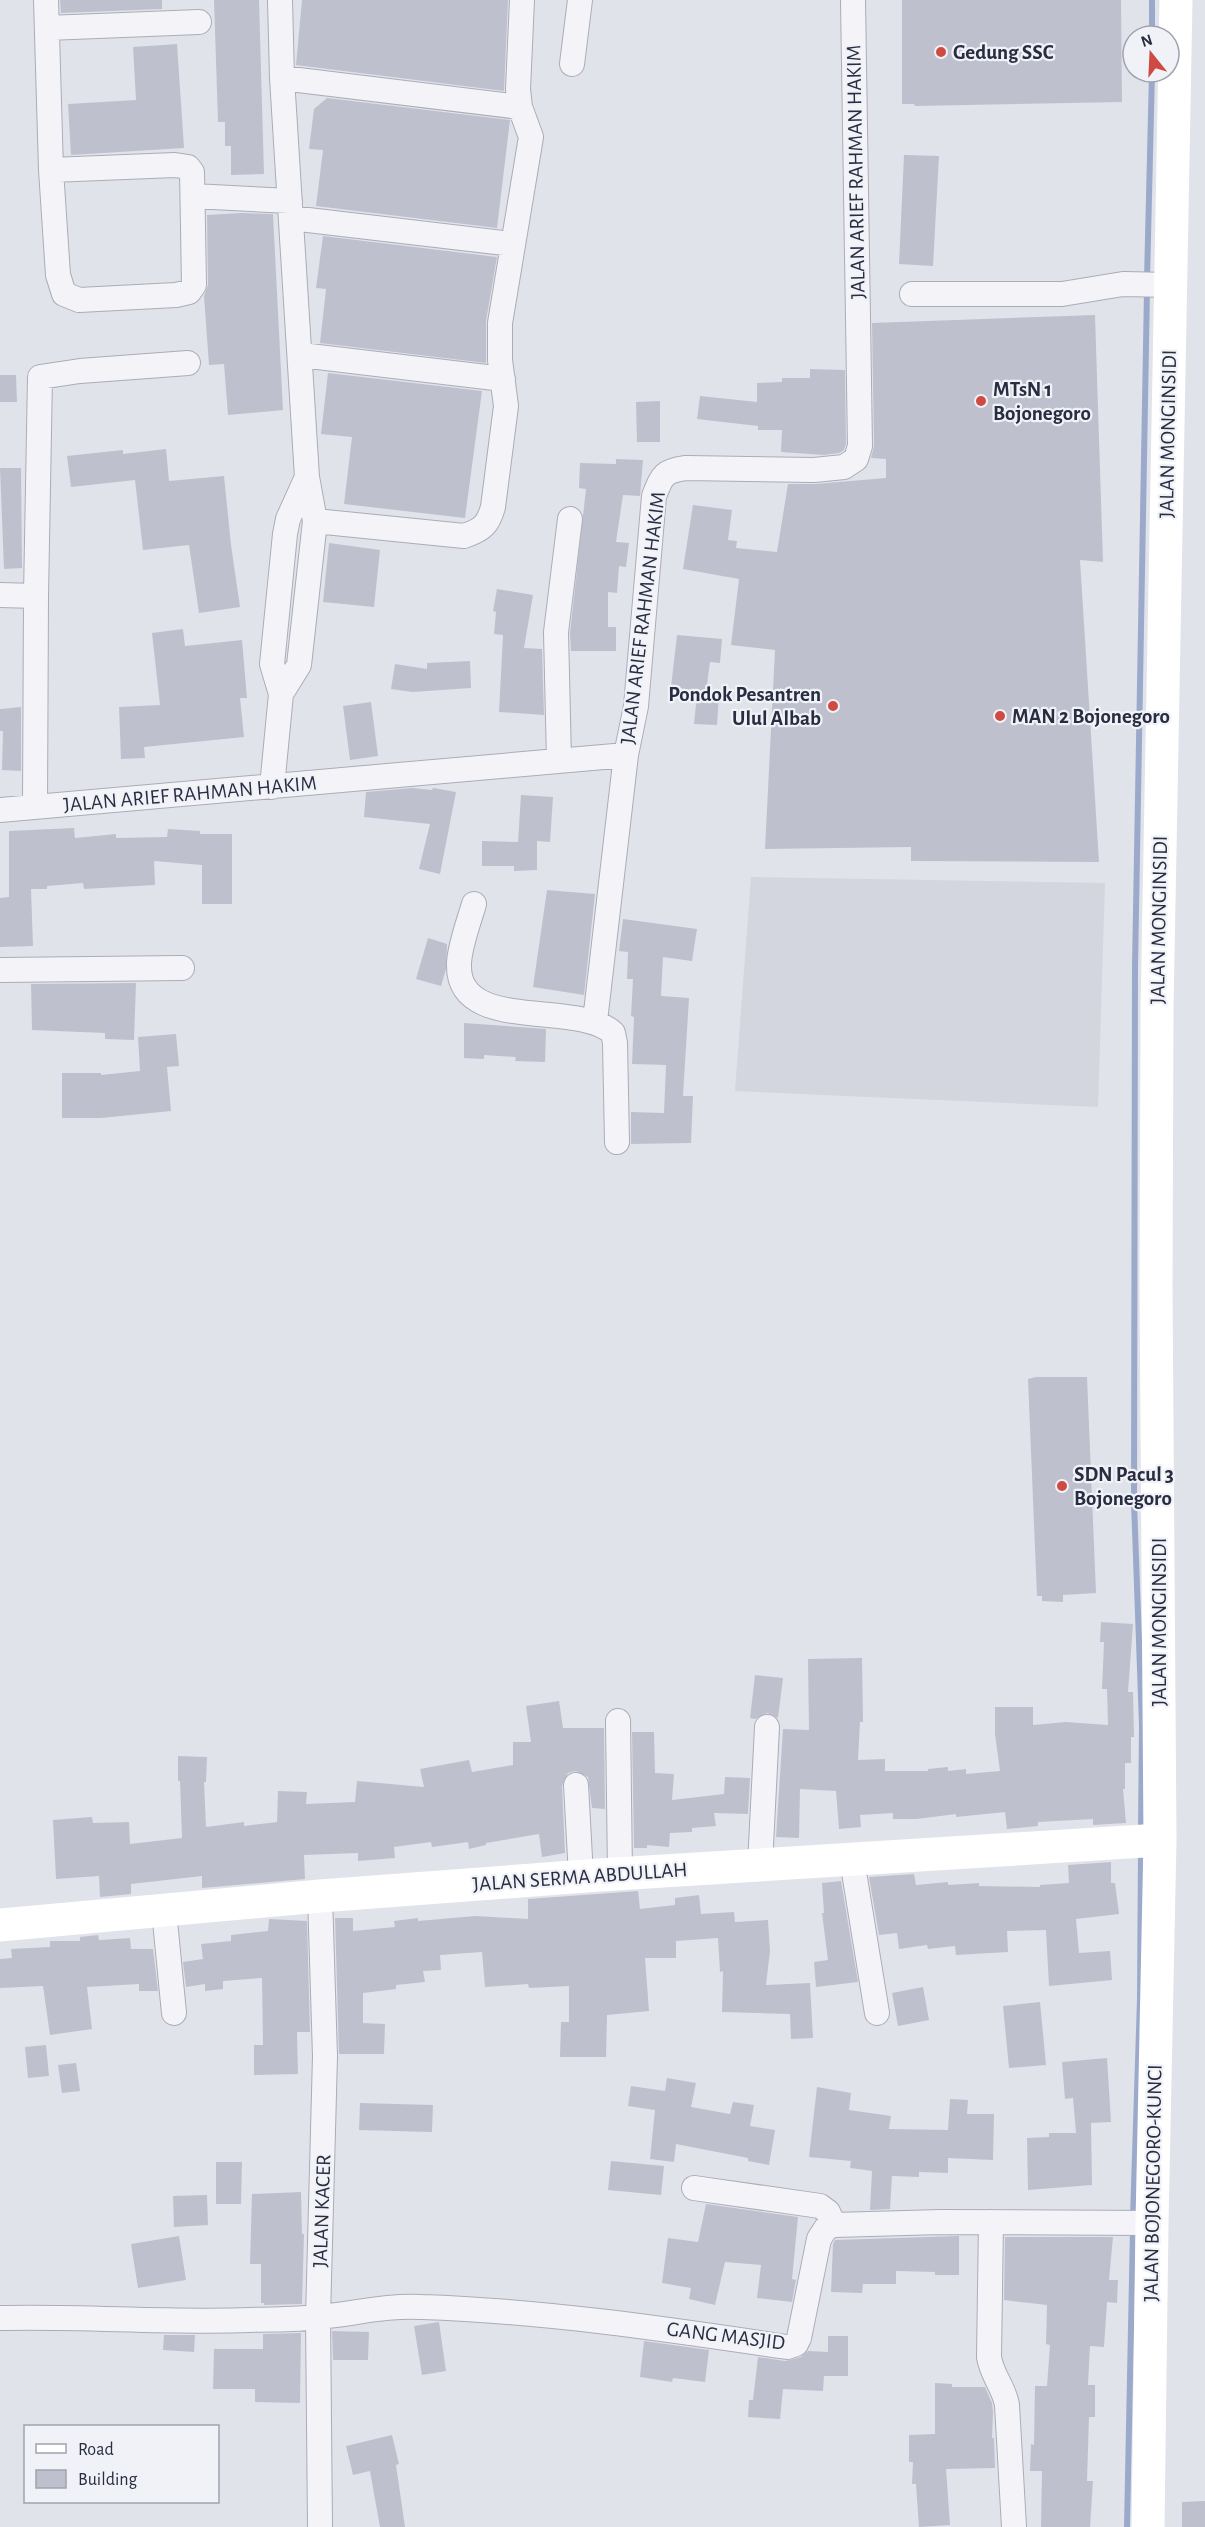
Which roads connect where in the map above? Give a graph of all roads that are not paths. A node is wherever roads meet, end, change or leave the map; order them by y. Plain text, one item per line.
1 (46, 0) edge
2 (280, 0) edge
3 (522, 0) edge
4 (580, 0) edge
5 (853, 0) edge
6 (1176, 0) edge
7 (199, 22) dead end
8 (47, 28) junction
9 (573, 64) dead end
10 (282, 78) junction
11 (520, 107) junction
12 (51, 170) junction
13 (193, 196) junction
14 (291, 209) junction
15 (512, 244) junction
16 (1166, 284) junction
17 (912, 294) dead end
18 (300, 355) junction
19 (188, 363) dead end
20 (502, 379) junction
21 (307, 477) junction
22 (570, 519) dead end
23 (314, 528) junction
24 (285, 534) junction
25 (0, 595) edge
26 (36, 596) junction
27 (281, 694) junction
28 (626, 755) junction
29 (560, 761) junction
30 (272, 786) junction
31 (35, 807) junction
32 (0, 810) edge
33 (474, 904) dead end
34 (182, 968) dead end
35 (0, 970) edge
36 (595, 1021) junction
37 (617, 1142) dead end
38 (618, 1721) dead end
39 (767, 1727) dead end
40 (576, 1785) dead end
41 (1143, 1841) junction
42 (852, 1860) junction
43 (760, 1865) junction
44 (620, 1874) junction
45 (581, 1876) junction
46 (320, 1896) junction
47 (164, 1911) junction
48 (0, 1925) edge
49 (174, 2013) dead end
50 (878, 2013) dead end
51 (694, 2188) dead end
52 (991, 2222) junction
53 (1138, 2223) junction
54 (834, 2225) junction
55 (0, 2318) edge
56 (318, 2318) junction
57 (320, 2527) edge
58 (1014, 2527) edge
59 (1148, 2527) edge

1 - 8 street
2 - 10 street
3 - 11 street
4 - 9 street
5 - 28 street, JALAN ARIEF RAHMAN HAKIM
6 - 16 main road, JALAN MONGINSIDI
7 - 8 street
8 - 12 street
10 - 11 street
10 - 14 street
11 - 15 street
12 - 13 street
12 - 13 street
13 - 14 street
14 - 15 street
14 - 18 street
15 - 20 street
16 - 17 street
16 - 41 main road, JALAN MONGINSIDI
18 - 20 street
18 - 21 street
19 - 26 street
20 - 23 street
21 - 23 street
21 - 24 street
22 - 29 street
23 - 24 street
23 - 27 street
24 - 27 street
25 - 26 street
26 - 31 street
27 - 30 street
28 - 29 street, JALAN ARIEF RAHMAN HAKIM
28 - 36 street
29 - 30 street, JALAN ARIEF RAHMAN HAKIM
30 - 31 street, JALAN ARIEF RAHMAN HAKIM
31 - 32 street, JALAN ARIEF RAHMAN HAKIM
33 - 36 street
34 - 35 street
36 - 37 street
38 - 44 street
39 - 43 street
40 - 45 street
41 - 42 main road, JALAN SERMA ABDULLAH
41 - 53 main road, JALAN BOJONEGORO-KUNCI
42 - 43 main road, JALAN SERMA ABDULLAH
42 - 50 street
43 - 44 main road, JALAN SERMA ABDULLAH
44 - 45 main road, JALAN SERMA ABDULLAH
45 - 46 main road, JALAN SERMA ABDULLAH
46 - 47 main road, JALAN SERMA ABDULLAH
46 - 56 street, JALAN KACER
47 - 48 main road, JALAN SERMA ABDULLAH
47 - 49 street
51 - 54 street
52 - 53 street
52 - 54 street
52 - 58 street
53 - 59 main road, JALAN BOJONEGORO-KUNCI
54 - 56 street, GANG MASJID
55 - 56 street, GANG MASJID
56 - 57 street, JALAN KACER

